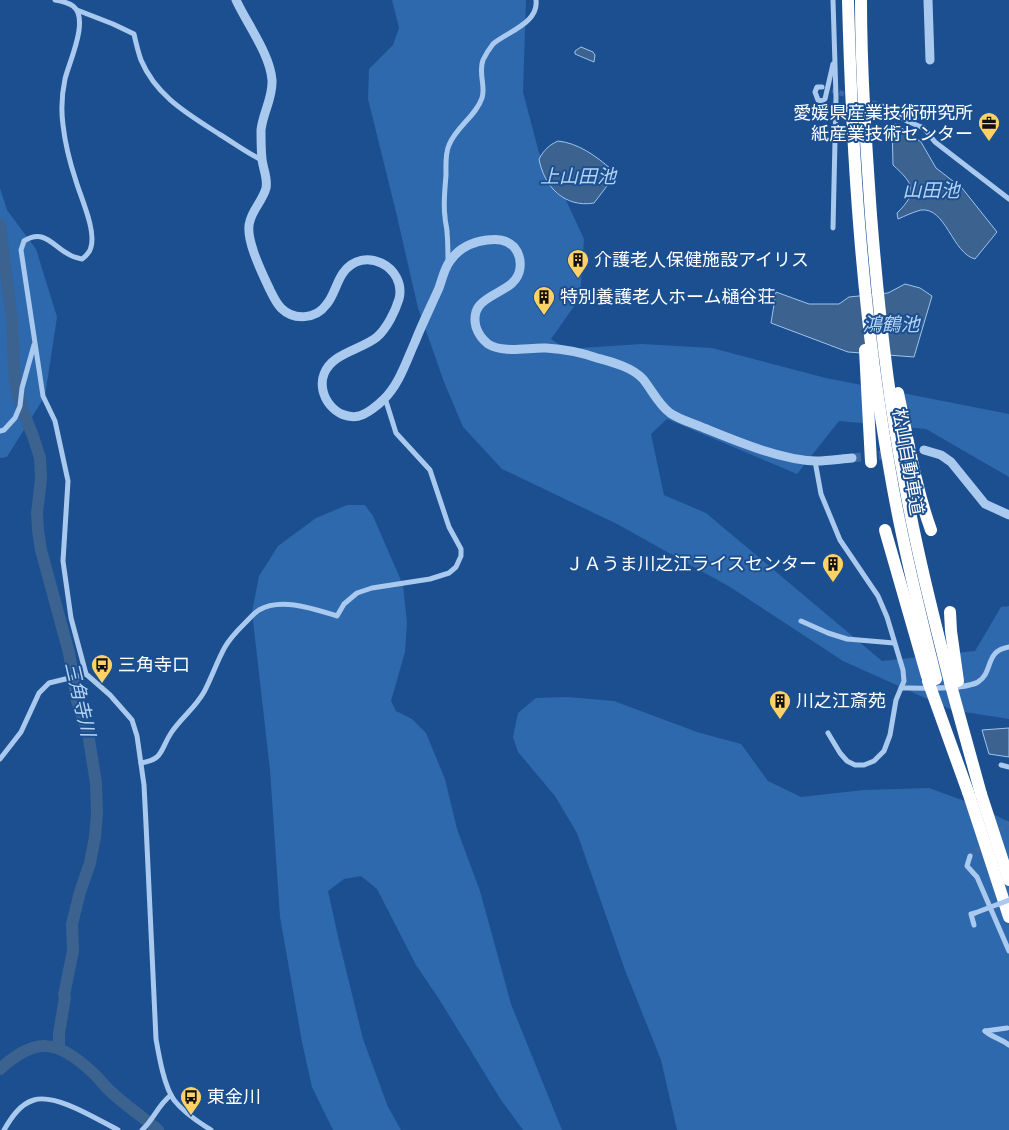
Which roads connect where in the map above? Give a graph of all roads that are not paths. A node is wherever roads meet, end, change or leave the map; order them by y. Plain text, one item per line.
1 (56, 0) edge
2 (236, 0) edge
3 (536, 0) edge
4 (833, 0) edge
5 (848, 0) edge
6 (861, 0) edge
7 (928, 0) edge
8 (77, 10) junction
9 (835, 56) junction
10 (930, 60) dead end
11 (822, 87) dead end
12 (882, 106) tunnel mouth
13 (262, 160) junction
14 (1009, 199) edge
15 (833, 228) dead end
16 (448, 263) junction
17 (870, 284) junction
18 (35, 342) junction
19 (879, 363) junction
20 (385, 398) junction
21 (0, 431) edge
22 (924, 450) dead end
23 (852, 458) tunnel mouth
24 (815, 461) junction
25 (871, 462) dead end
26 (1009, 515) edge
27 (885, 530) dead end
28 (931, 530) dead end
29 (950, 612) dead end
30 (801, 621) dead end
31 (894, 643) junction
32 (1009, 647) edge
33 (86, 674) junction
34 (932, 680) junction
35 (954, 682) junction
36 (901, 688) junction
37 (828, 733) dead end
38 (0, 759) edge
39 (141, 763) junction
40 (1001, 765) dead end
41 (1009, 767) edge
42 (970, 856) dead end
43 (1009, 880) edge
44 (1009, 900) edge
45 (1009, 917) edge
46 (974, 925) dead end
47 (1009, 951) edge
48 (1006, 1028) dead end
49 (1009, 1045) edge
50 (171, 1095) junction
51 (4, 1130) edge
52 (118, 1130) edge
53 (142, 1130) edge
54 (211, 1130) edge

1 - 8 street
2 - 13 street
3 - 16 street
4 - 9 street
5 - 17 highway, 松山自動車道
6 - 17 highway, 松山自動車道
7 - 10 street
8 - 13 street
8 - 18 street
9 - 11 street
9 - 15 street
12 - 14 street
13 - 20 street
16 - 20 street
16 - 24 street
17 - 19 highway
17 - 19 highway, 松山自動車道
18 - 21 street
18 - 33 street
19 - 25 highway
19 - 28 highway
19 - 34 highway, 松山自動車道
19 - 35 highway, 松山自動車道
20 - 39 street
22 - 26 street
23 - 24 street
24 - 31 street
27 - 34 highway
29 - 35 highway
30 - 31 street
31 - 36 street
32 - 36 street
33 - 38 street
33 - 39 street
34 - 45 highway, bridge
35 - 43 highway
36 - 37 street
39 - 50 street
40 - 41 street
42 - 47 street
44 - 46 street, bridge
48 - 49 street
50 - 53 street
50 - 54 street
51 - 52 street

